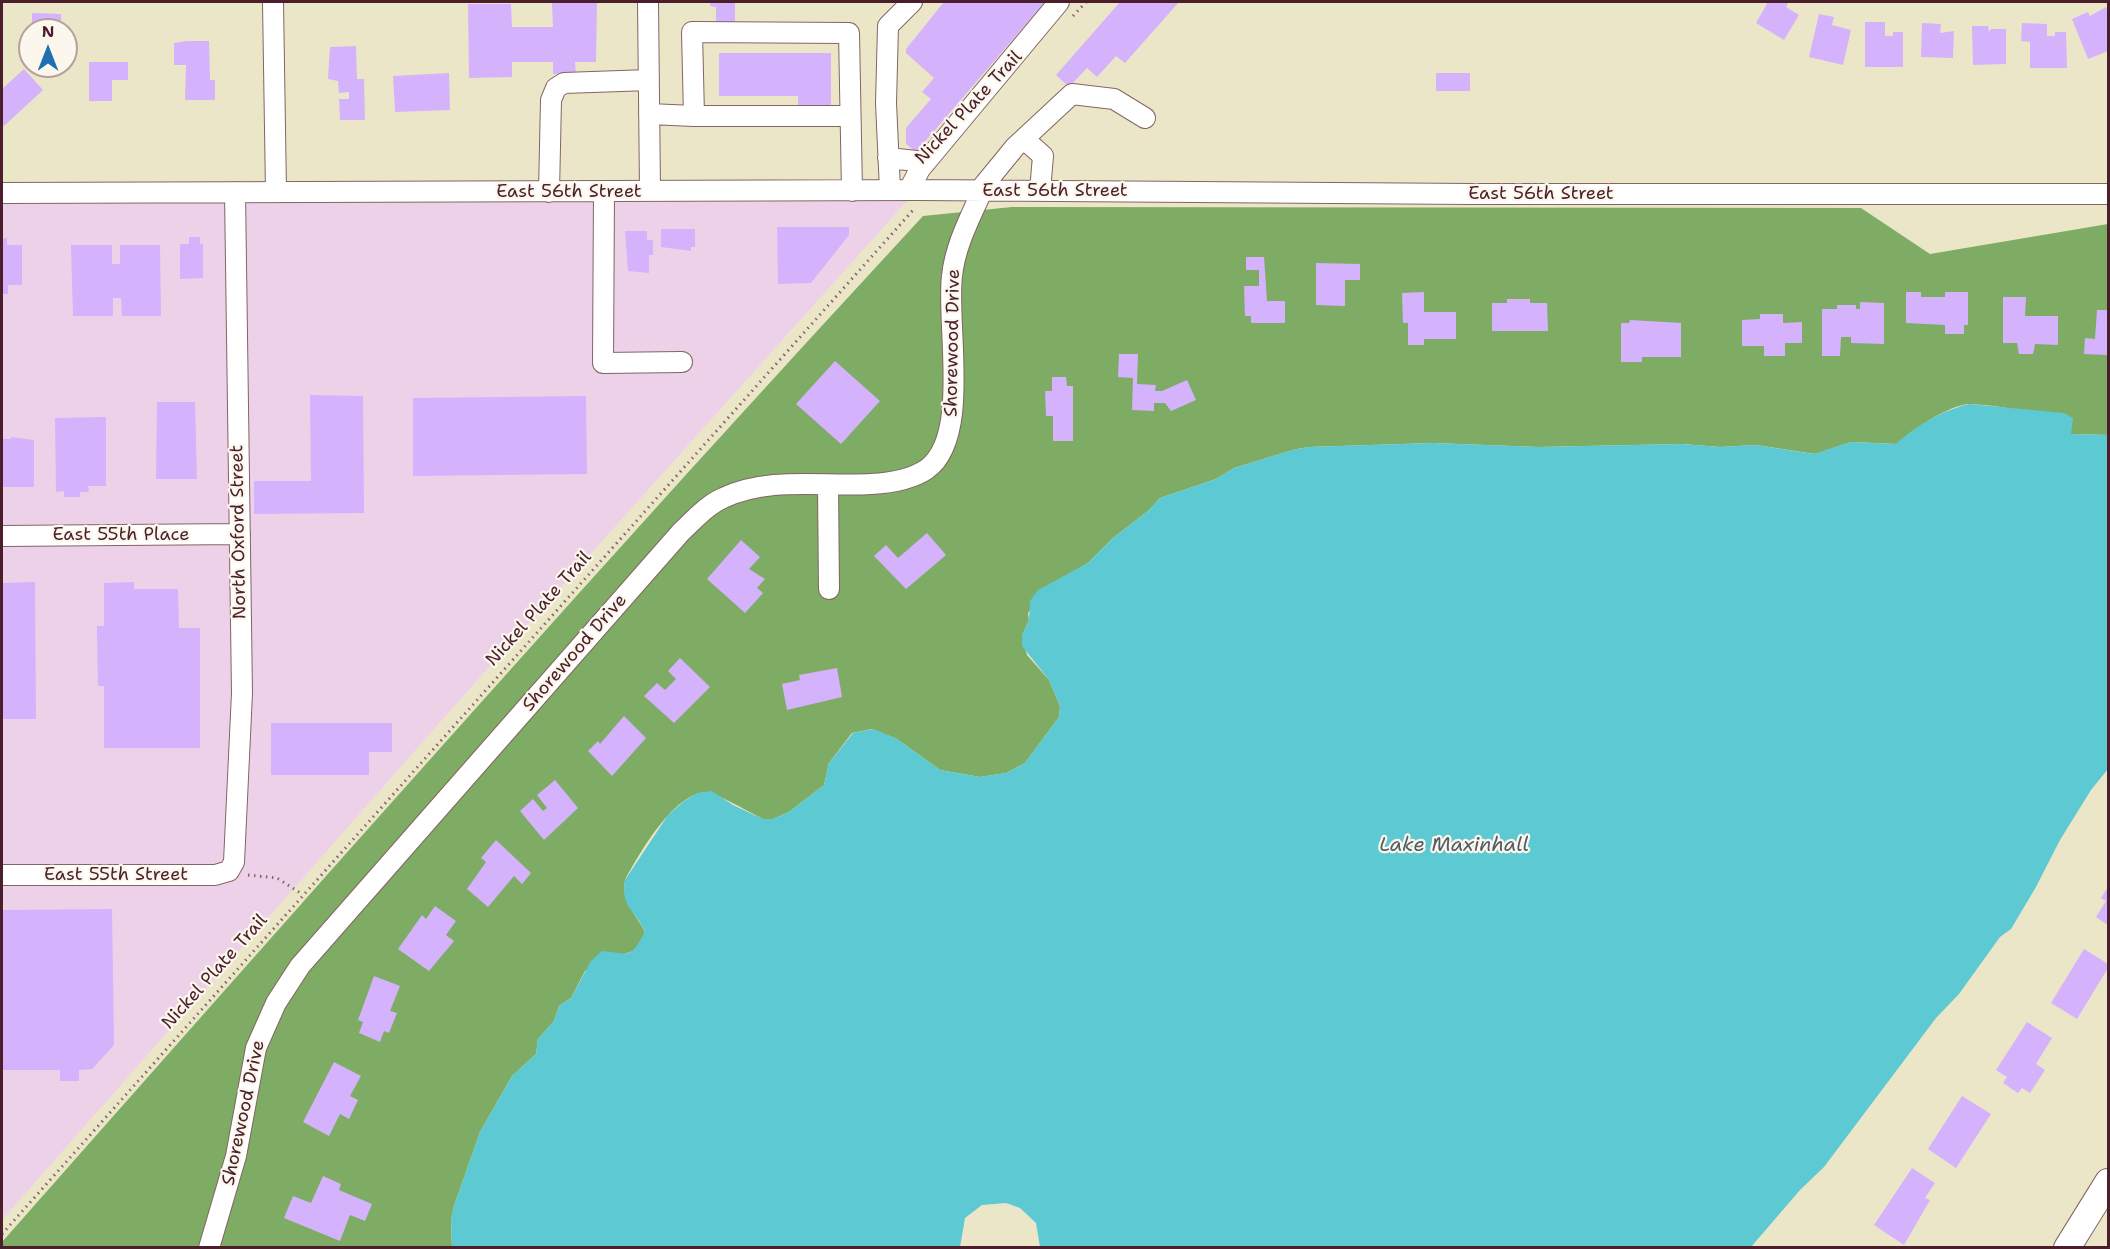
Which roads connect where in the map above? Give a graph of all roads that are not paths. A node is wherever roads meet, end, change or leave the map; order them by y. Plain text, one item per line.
1 (273, 2) edge
2 (648, 2) edge
3 (912, 2) edge
4 (1059, 2) edge
5 (649, 80) junction
6 (649, 114) junction
7 (694, 116) junction
8 (850, 116) junction
9 (1145, 118) dead end
10 (1024, 139) junction
11 (888, 158) junction
12 (927, 162) junction
13 (906, 190) junction
14 (852, 191) junction
15 (980, 191) junction
16 (235, 192) junction
17 (276, 192) junction
18 (549, 192) junction
19 (604, 192) junction
20 (650, 192) junction
21 (1040, 192) junction
22 (2, 193) edge
23 (2109, 194) edge
24 (682, 362) dead end
25 (828, 486) junction
26 (240, 534) junction
27 (2, 536) edge
28 (829, 589) dead end
29 (226, 872) joint
30 (2, 875) edge
31 (2109, 1182) edge
32 (209, 1248) edge
33 (2067, 1248) edge

1 - 17 street
2 - 5 street
3 - 11 street
4 - 12 street
5 - 6 street
5 - 18 street
6 - 7 street
6 - 20 street
7 - 8 street
7 - 8 street
8 - 14 street
9 - 10 street, Shorewood Drive
10 - 15 street, Shorewood Drive
10 - 21 street
11 - 12 street
11 - 13 street
12 - 13 street
13 - 14 street, East 56th Street
13 - 15 street, East 56th Street
14 - 20 street, East 56th Street
15 - 21 street, East 56th Street
15 - 25 street, Shorewood Drive
16 - 17 street, East 56th Street
16 - 22 street, East 56th Street
16 - 26 street, North Oxford Street
17 - 18 street, East 56th Street
18 - 19 street, East 56th Street
19 - 20 street, East 56th Street
19 - 24 street
21 - 23 street, East 56th Street
25 - 28 street
25 - 32 street, Shorewood Drive
26 - 27 street, East 55th Place
26 - 29 street, North Oxford Street
29 - 30 street, East 55th Street
31 - 33 main road

